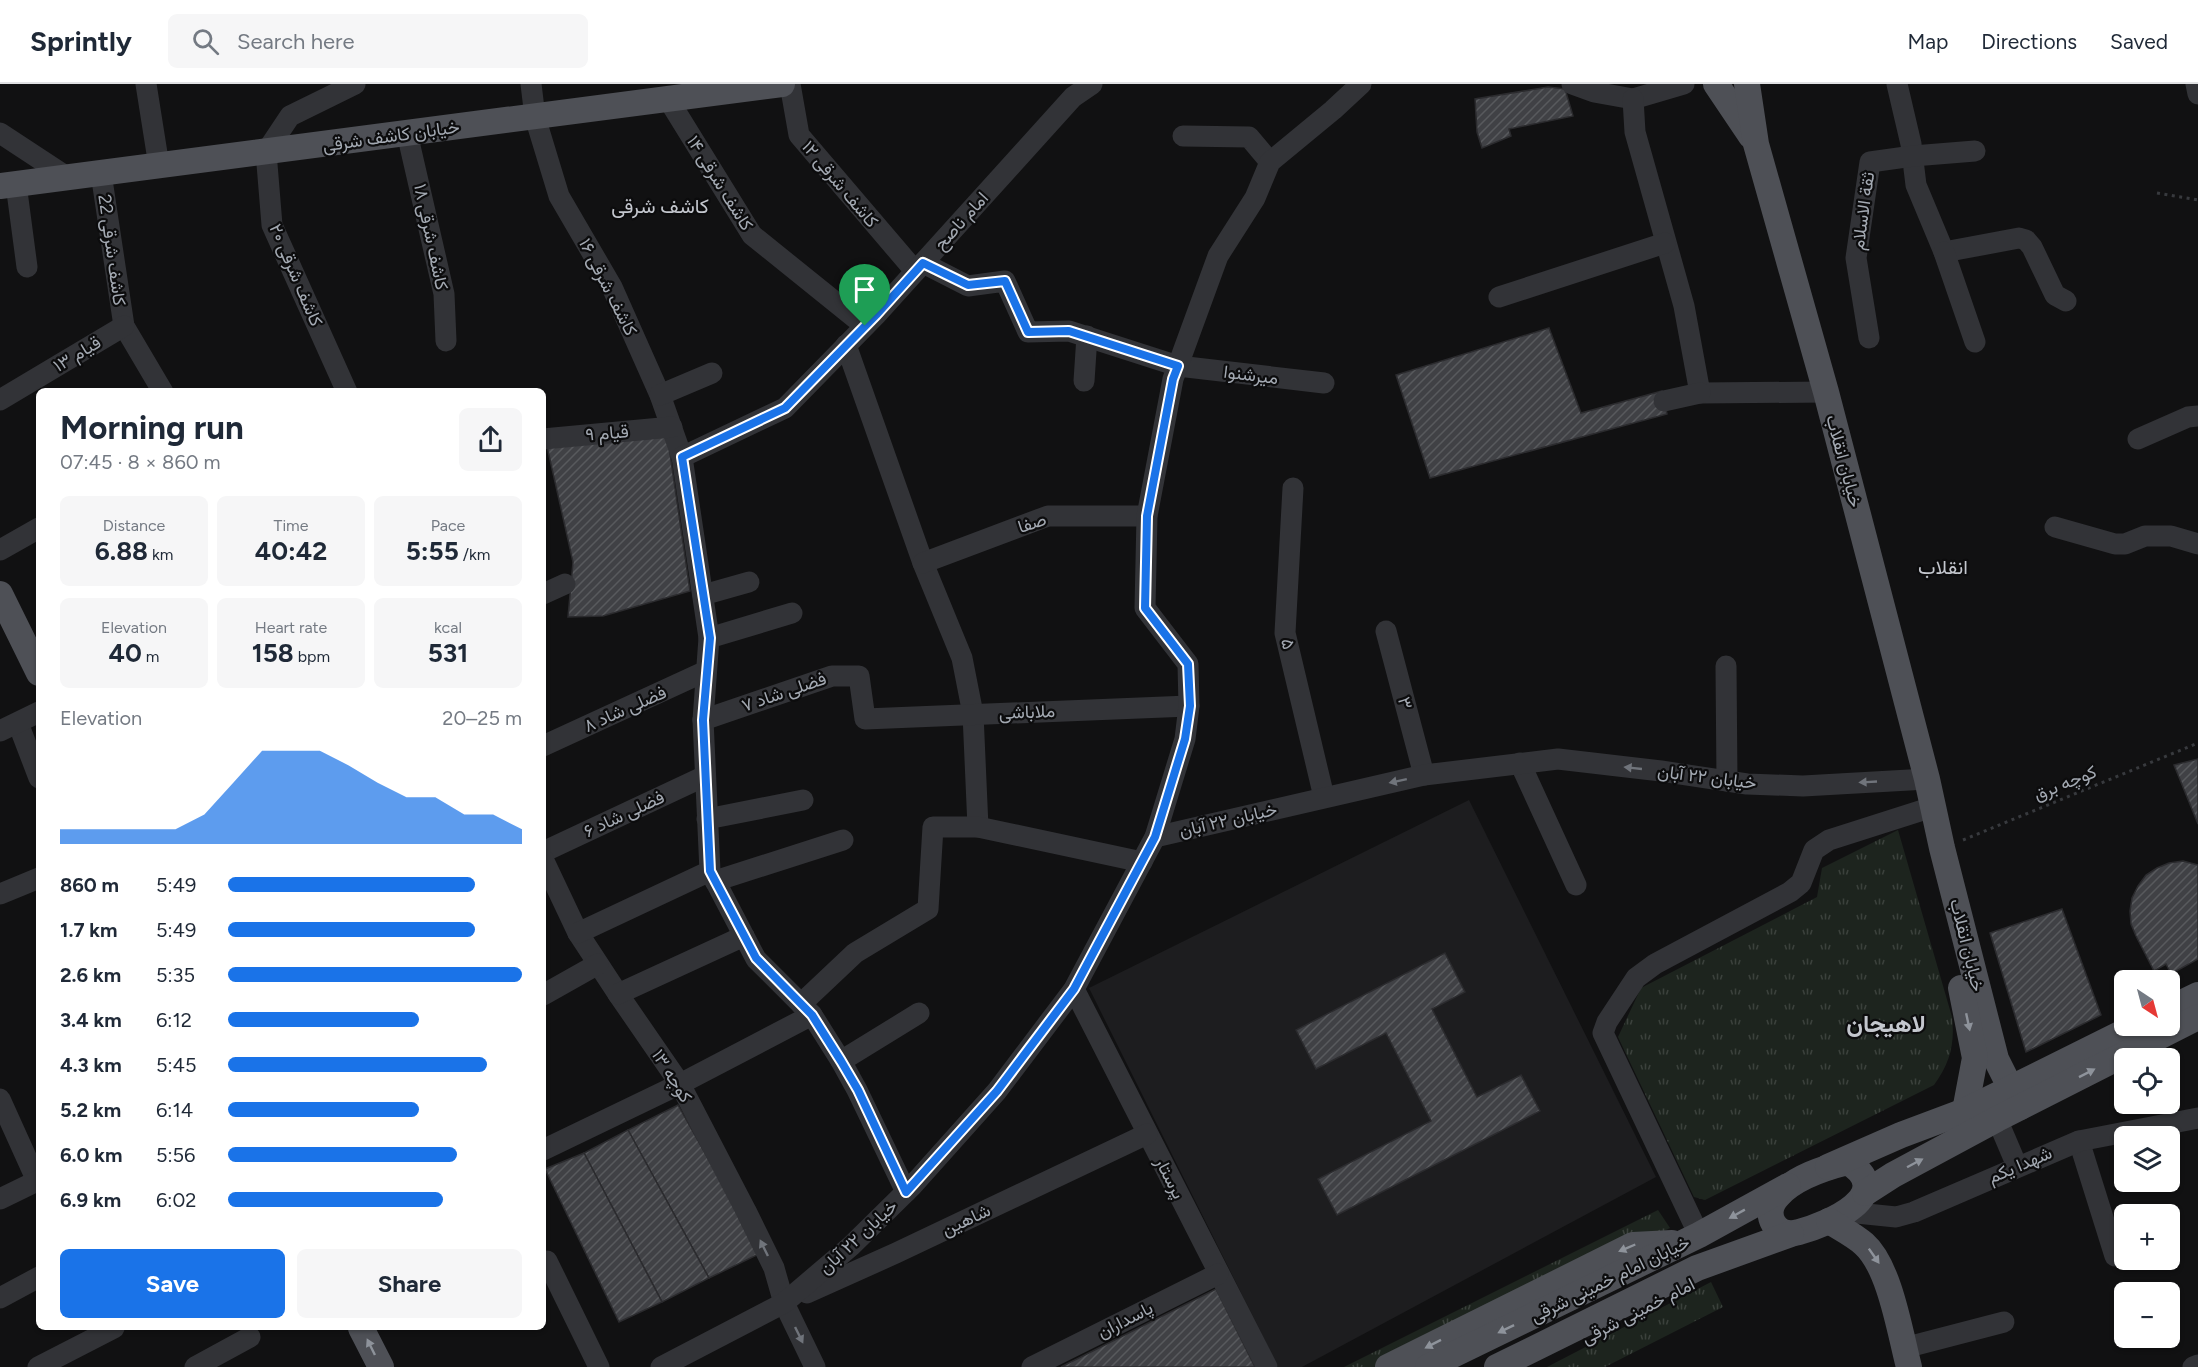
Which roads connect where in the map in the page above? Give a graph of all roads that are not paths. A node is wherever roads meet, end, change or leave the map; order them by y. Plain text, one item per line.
1 (146, 84) edge
2 (355, 84) edge
3 (531, 84) edge
4 (782, 84) edge
5 (790, 84) edge
6 (1092, 84) edge
7 (1361, 84) edge
8 (1572, 84) edge
9 (1684, 84) edge
10 (1716, 84) edge
11 (1746, 84) edge
12 (1897, 84) edge
13 (2196, 84) edge
14 (665, 93) edge
15 (2198, 94) edge
16 (1633, 99) junction
17 (535, 117) junction
18 (0, 134) edge
19 (407, 134) junction
20 (1183, 136) dead end
21 (1756, 144) junction
22 (1975, 151) dead end
23 (266, 152) junction
24 (1913, 156) junction
25 (1269, 162) junction
26 (159, 166) junction
27 (101, 173) junction
28 (67, 177) junction
29 (8, 185) edge
30 (1665, 243) junction
31 (1944, 252) junction
32 (27, 267) dead end
33 (919, 267) junction
34 (1498, 297) dead end
35 (2066, 301) dead end
36 (124, 326) junction
37 (865, 326) junction
38 (1087, 336) junction
39 (1869, 338) dead end
40 (446, 341) dead end
41 (1975, 342) dead end
42 (846, 345) junction
43 (1178, 366) junction
44 (712, 374) dead end
45 (1084, 381) dead end
46 (1324, 383) dead end
47 (161, 388) edge
48 (345, 388) edge
49 (1826, 392) junction
50 (1700, 393) junction
51 (660, 395) junction
52 (0, 400) edge
53 (1664, 401) dead end
54 (2198, 416) edge
55 (672, 427) junction
56 (546, 439) edge
57 (2138, 439) dead end
58 (682, 457) junction
59 (1293, 488) dead end
60 (1147, 516) junction
61 (2055, 527) dead end
62 (36, 530) edge
63 (2198, 544) edge
64 (0, 550) edge
65 (923, 563) junction
66 (749, 582) dead end
67 (565, 584) dead end
68 (546, 593) edge
69 (703, 595) junction
70 (2, 602) edge
71 (792, 613) dead end
72 (1386, 631) dead end
73 (710, 638) junction
74 (1726, 666) dead end
75 (36, 667) edge
76 (706, 671) junction
77 (1190, 706) junction
78 (36, 714) edge
79 (973, 714) junction
80 (865, 719) joint
81 (703, 720) junction
82 (9, 727) edge
83 (546, 745) edge
84 (1520, 763) junction
85 (36, 773) edge
86 (1424, 775) junction
87 (705, 776) junction
88 (1927, 779) junction
89 (1727, 781) junction
90 (1324, 797) junction
91 (803, 800) dead end
92 (1923, 810) junction
93 (707, 819) junction
94 (978, 826) junction
95 (1155, 837) junction
96 (843, 840) dead end
97 (546, 851) edge
98 (1142, 862) junction
99 (546, 865) edge
100 (712, 876) junction
101 (36, 879) edge
102 (1576, 885) dead end
103 (0, 894) edge
104 (579, 933) junction
105 (744, 936) junction
106 (598, 964) junction
107 (1074, 989) junction
108 (546, 993) edge
109 (618, 994) junction
110 (2198, 995) edge
111 (2180, 1004) edge
112 (806, 1010) junction
113 (919, 1013) dead end
114 (2198, 1017) edge
115 (2119, 1036) edge
116 (841, 1061) junction
117 (680, 1084) junction
118 (2016, 1097) junction
119 (0, 1100) edge
120 (1965, 1111) junction
121 (2198, 1118) edge
122 (1997, 1119) junction
123 (1148, 1134) junction
124 (2079, 1141) junction
125 (546, 1149) edge
126 (2017, 1166) junction
127 (1828, 1167) junction
128 (36, 1176) edge
129 (36, 1181) edge
130 (1788, 1186) junction
131 (906, 1192) junction
132 (1864, 1193) junction
133 (0, 1199) edge
134 (1838, 1216) junction
135 (1791, 1234) junction
136 (1692, 1239) junction
137 (1747, 1250) junction
138 (2114, 1253) edge
139 (546, 1262) edge
140 (1218, 1274) junction
141 (36, 1278) edge
142 (0, 1298) edge
143 (784, 1303) junction
144 (2004, 1323) dead end
145 (110, 1330) edge
146 (363, 1330) edge
147 (250, 1337) dead end
148 (1906, 1358) edge
149 (2198, 1365) edge
150 (38, 1367) edge
151 (195, 1367) edge
152 (381, 1367) edge
153 (599, 1367) edge
154 (661, 1367) edge
155 (815, 1367) edge
156 (1032, 1367) edge
157 (1267, 1367) edge
158 (1388, 1367) edge
159 (1428, 1367) edge
160 (1497, 1367) edge
161 (1526, 1367) edge
162 (2193, 1367) edge

1 - 26 street
2 - 23 street
3 - 17 street, کاشف شرقی ۱۶
4 - 14 main road, خیابان کاشف شرقی
5 - 33 street, کاشف شرقی ۱۲
6 - 33 street, امام ناصح
7 - 25 street
8 - 16 street
9 - 16 street
10 - 21 main road
11 - 21 main road
12 - 24 street
13 - 15 street
14 - 17 main road, خیابان کاشف شرقی
14 - 37 street, کاشف شرقی ۱۴
16 - 30 street
17 - 19 main road, خیابان کاشف شرقی
17 - 51 street, کاشف شرقی ۱۶
18 - 28 street
19 - 23 main road, خیابان کاشف شرقی
19 - 40 street, کاشف شرقی ۱۸
20 - 25 street
21 - 49 main road, خیابان انقلاب
22 - 24 street
23 - 26 main road, خیابان کاشف شرقی
23 - 48 street, کاشف شرقی ۲۰
24 - 31 street
24 - 39 street, ثقة‌ الاسلام
25 - 43 street
26 - 27 main road, خیابان کاشف شرقی
27 - 28 main road, خیابان کاشف شرقی
27 - 36 street, کاشف شرقی 22
28 - 29 main road, خیابان کاشف شرقی
29 - 32 street
30 - 34 street
30 - 50 street
31 - 35 street
31 - 41 street
33 - 37 street, امام ناصح
33 - 38 street, میرشنوا
36 - 47 street
36 - 52 street, قیام ۱۳
37 - 42 street, امام ناصح
38 - 43 street, میرشنوا
38 - 45 street
42 - 58 street, امام ناصح
42 - 65 street
43 - 46 street, میرشنوا
43 - 60 street
44 - 51 street
49 - 50 street
49 - 88 main road, خیابان انقلاب
50 - 53 street
51 - 55 street, کاشف شرقی ۱۶
54 - 57 street
55 - 56 street, قیام ۹
55 - 58 street, کاشف شرقی ۱۶
58 - 69 street, کاشف شرقی ۱۶
59 - 90 street, ۵
60 - 65 street, صفا
60 - 77 street
61 - 63 street
62 - 64 street
65 - 79 street
66 - 69 street
67 - 68 street
69 - 73 street, کاشف شرقی ۱۶
70 - 75 main road
71 - 73 street
72 - 86 street, ۳
73 - 76 street, کاشف شرقی ۱۶
74 - 89 street
76 - 81 street, کاشف شرقی ۱۶
76 - 83 street, فضلی شاد ۸
77 - 79 street, ملاباشی
77 - 95 street
78 - 82 street
79 - 80 street, ملاباشی
79 - 94 street
80 - 81 street, فضلی شاد ۷
81 - 87 street, کاشف شرقی ۱۶
82 - 85 street
84 - 86 street, خیابان ۲۲ آبان
89 -> 84 street, خیابان ۲۲ آبان
84 - 102 street
86 -> 90 street, خیابان ۲۲ آبان
87 - 93 street, کاشف شرقی ۱۶
87 - 97 street, فضلی شاد ۶
88 -> 89 street, خیابان ۲۲ آبان
88 - 92 main road, خیابان انقلاب
88 - 118 main road, خیابان انقلاب
90 - 95 street, خیابان ۲۲ آبان
91 - 93 street
92 -> 120 main road, خیابان انقلاب
92 - 136 street
93 - 100 street, کاشف شرقی ۱۶
94 - 98 street
94 - 112 street
95 - 98 street, خیابان ۲۲ آبان
96 - 100 street
98 - 107 street, خیابان ۲۲ آبان
99 - 104 street, کوچه ۱۳
100 - 104 street
100 - 105 street
101 - 103 street
104 - 106 street, کوچه ۱۳
105 - 109 street
105 - 112 street
106 - 108 street
106 - 109 street, کوچه ۱۳
107 - 123 street, پرستار
107 - 131 street, خیابان ۲۲ آبان
109 - 117 street, کوچه ۱۳
110 - 111 main road
112 - 116 street
112 - 117 street
113 - 116 street
118 -> 114 main road
115 - 118 main road
116 - 131 street
117 - 125 street
143 -> 117 street, کوچه ۱۳
118 - 120 main road
118 - 122 main road
119 - 128 street
120 - 127 main road
121 - 124 street, شهدا یکم
122 - 126 street
132 -> 122 main road
123 - 140 street, پرستار
123 - 143 street, شاهین
124 - 126 street, شهدا یکم
124 - 138 street
126 - 134 street, شهدا یکم
127 - 130 main road, خیابان امام خمینی شرقی
127 - 132 main road
129 - 133 street
130 - 135 main road
130 -> 136 main road, خیابان امام خمینی شرقی
131 - 143 street, خیابان ۲۲ آبان
132 - 134 main road
134 - 135 main road, خیابان امام خمینی شرقی
134 -> 148 main road
135 - 137 main road, خیابان امام خمینی شرقی
136 -> 158 main road
136 -> 159 main road, خیابان امام خمینی شرقی
137 - 160 main road, خیابان امام خمینی شرقی
137 - 161 main road, امام خمینی شرقی
139 - 153 street
140 - 156 street, پاسداران
140 - 157 street, پرستار
141 - 142 street
143 - 154 street, خیابان ۲۲ آبان
143 -> 155 street, کوچه ۱۳
144 - 148 street
145 - 150 street
152 -> 146 main road
147 - 151 street
149 - 162 street

